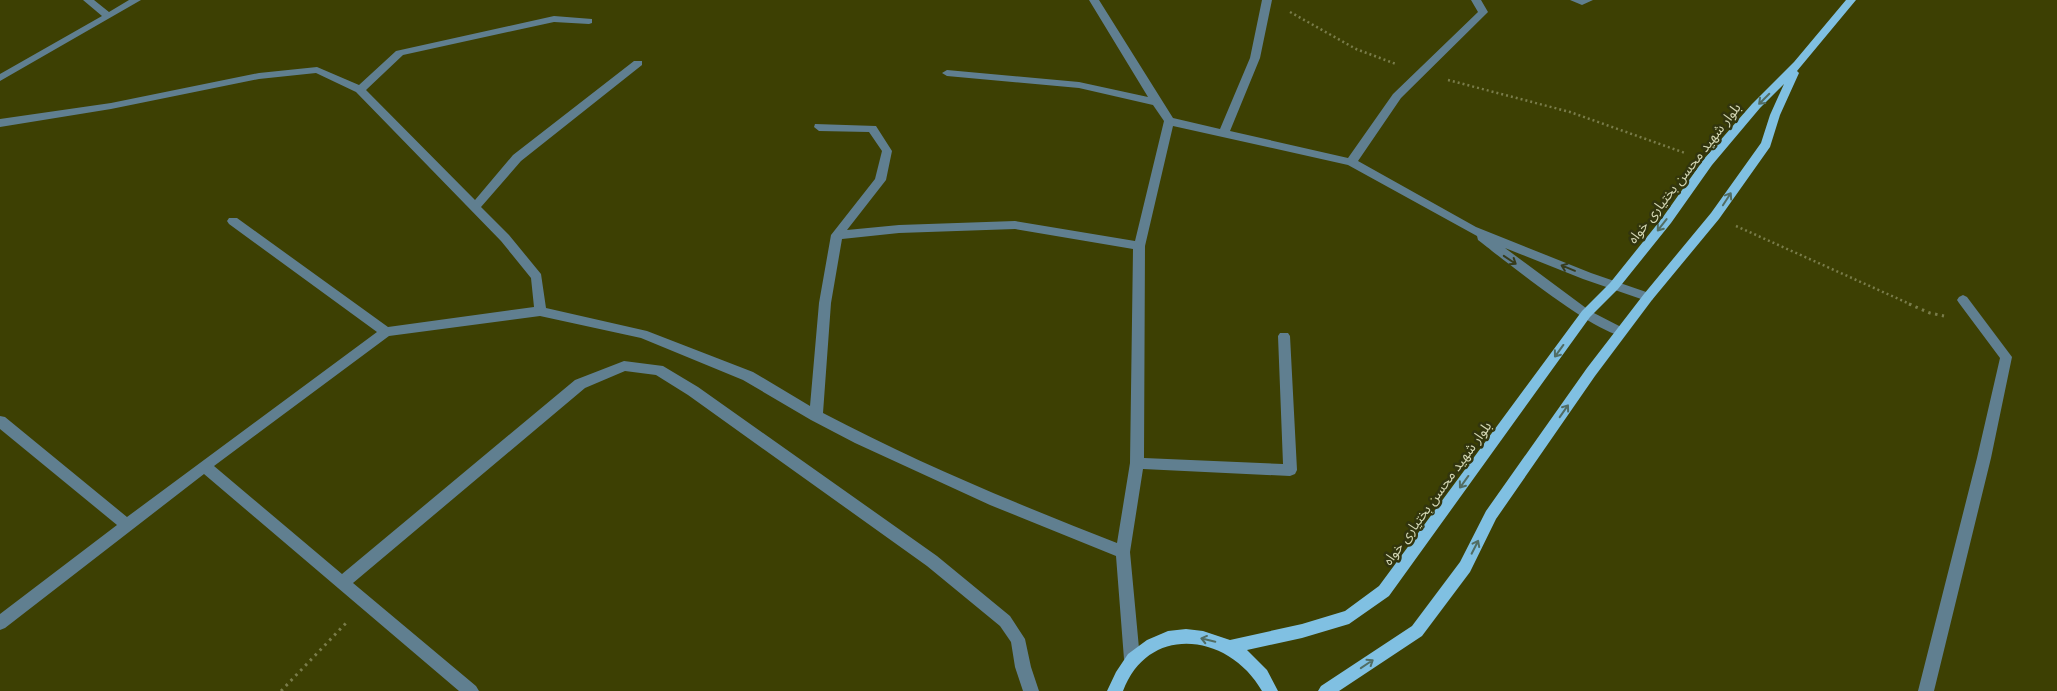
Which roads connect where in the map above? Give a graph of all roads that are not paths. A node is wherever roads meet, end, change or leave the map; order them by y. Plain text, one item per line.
1 (88, 0) edge
2 (136, 0) edge
3 (1094, 0) edge
4 (1267, 0) edge
5 (1476, 0) edge
6 (1575, 0) edge
7 (1588, 0) edge
8 (1851, 0) edge
9 (108, 16) junction
10 (589, 21) dead end
11 (638, 63) dead end
12 (1798, 64) junction
13 (947, 73) dead end
14 (0, 78) edge
15 (360, 90) junction
16 (1156, 102) junction
17 (1169, 121) junction
18 (0, 123) edge
19 (819, 127) dead end
20 (1224, 132) junction
21 (1350, 162) junction
22 (475, 207) junction
23 (233, 221) dead end
24 (1472, 230) junction
25 (837, 235) junction
26 (1139, 246) junction
27 (1614, 286) junction
28 (1648, 297) junction
29 (1963, 300) dead end
30 (540, 311) junction
31 (1586, 314) junction
32 (386, 332) junction
33 (1621, 332) junction
34 (1284, 336) dead end
35 (816, 416) junction
36 (0, 420) edge
37 (1137, 463) junction
38 (204, 466) junction
39 (127, 525) junction
40 (1123, 552) junction
41 (342, 583) junction
42 (0, 623) edge
43 (1230, 647) junction
44 (1132, 659) junction
45 (467, 690) edge
46 (1031, 691) edge
47 (1114, 691) edge
48 (1270, 691) edge
49 (1326, 691) edge
50 (1926, 691) edge

1 - 9 street
2 - 9 street
3 - 16 street
4 - 20 street
5 - 21 street
6 - 7 street
8 - 12 main road
9 - 14 street
10 - 15 street
11 - 22 street
12 -> 27 main road, بلوار شهید محسن بختیاری خواه
28 -> 12 main road
13 - 16 street
15 - 18 street
15 - 22 street
16 - 17 street
17 - 20 street
17 - 26 street
19 - 25 street
20 - 21 street
21 - 24 street
22 - 30 street
23 - 32 street
27 -> 24 street
24 -> 31 street
25 - 26 street
25 - 35 street
26 - 37 street
27 - 28 street
27 - 31 main road, بلوار شهید محسن بختیاری خواه
28 - 33 main road
29 - 50 street
30 - 32 street
30 - 35 street
31 - 33 street
31 -> 43 main road, بلوار شهید محسن بختیاری خواه
32 - 38 street
49 -> 33 main road
34 - 37 street
35 - 40 street
36 - 39 street
37 - 40 street
38 - 39 street
38 - 41 street
39 - 42 street
40 - 44 street
41 - 45 street
41 - 46 street
43 -> 44 main road
43 - 48 main road
44 - 47 main road

